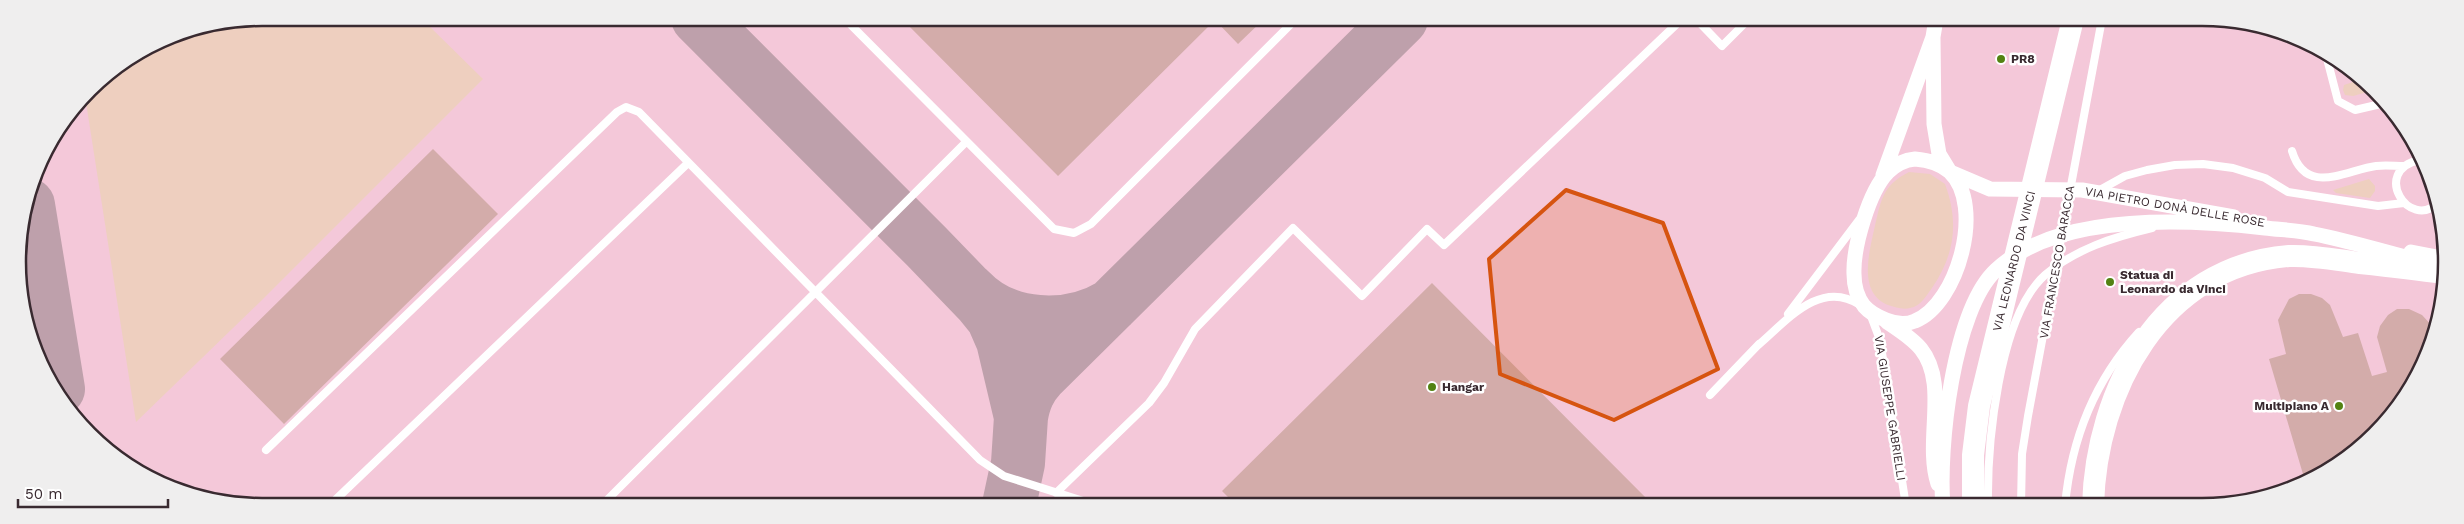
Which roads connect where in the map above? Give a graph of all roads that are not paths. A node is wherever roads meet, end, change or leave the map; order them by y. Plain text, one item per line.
1 (852, 26) edge
2 (1289, 26) edge
3 (1675, 26) edge
4 (1703, 26) edge
5 (1742, 26) edge
6 (1935, 26) edge
7 (2071, 26) edge
8 (2101, 26) edge
9 (1933, 37) junction
10 (2328, 63) edge
11 (2378, 105) edge
12 (966, 142) junction
13 (2292, 151) dead end
14 (2415, 162) edge
15 (688, 163) junction
16 (2404, 166) junction
17 (1950, 172) junction
18 (1880, 182) junction
19 (2097, 192) junction
20 (2404, 203) junction
21 (1870, 206) junction
22 (2431, 207) edge
23 (2188, 223) junction
24 (2313, 233) junction
25 (2317, 257) junction
26 (2438, 257) edge
27 (2438, 266) edge
28 (2437, 272) edge
29 (2437, 280) edge
30 (815, 294) junction
31 (2188, 294) junction
32 (1876, 315) junction
33 (1756, 347) junction
34 (1710, 394) dead end
35 (1940, 408) junction
36 (2102, 435) junction
37 (266, 450) dead end
38 (1056, 493) junction
39 (336, 498) edge
40 (609, 498) edge
41 (1073, 498) edge
42 (1905, 498) edge
43 (1941, 498) edge
44 (1973, 498) edge
45 (1988, 498) edge
46 (2021, 498) edge
47 (2066, 498) edge
48 (2094, 498) edge
49 (2100, 498) edge

1 - 12 lane
2 - 12 lane
3 - 38 lane
4 - 5 lane
6 - 9 street
7 - 44 main road, VIA LEONARDO DA VINCI
8 - 46 lane, VIA FRANCESCO BARACCA
9 - 17 street
9 - 18 street
10 - 11 lane
12 - 30 lane
13 - 16 lane
14 - 16 lane
15 - 30 lane
15 - 37 lane
15 - 39 lane
16 - 20 lane
17 - 18 street
17 - 19 street, VIA PIETRO DONÀ DELLE ROSE
17 - 32 street
18 - 21 street
19 - 20 lane
19 - 24 street, VIA PIETRO DONÀ DELLE ROSE
20 - 22 lane
21 - 32 street
21 - 33 lane
23 - 24 street
23 - 35 street
23 - 45 lane
24 - 26 street, VIA PIETRO DONÀ DELLE ROSE
24 - 27 street, VIA PIETRO DONÀ DELLE ROSE
25 - 28 main road
25 - 29 main road
25 - 31 main road
30 - 38 lane
30 - 40 lane
31 - 36 main road
31 - 47 lane
32 - 33 lane
32 - 35 street
32 - 42 lane, VIA GIUSEPPE GABRIELLI
33 - 34 lane
35 - 43 street
36 - 48 main road
36 - 49 main road
38 - 41 lane

